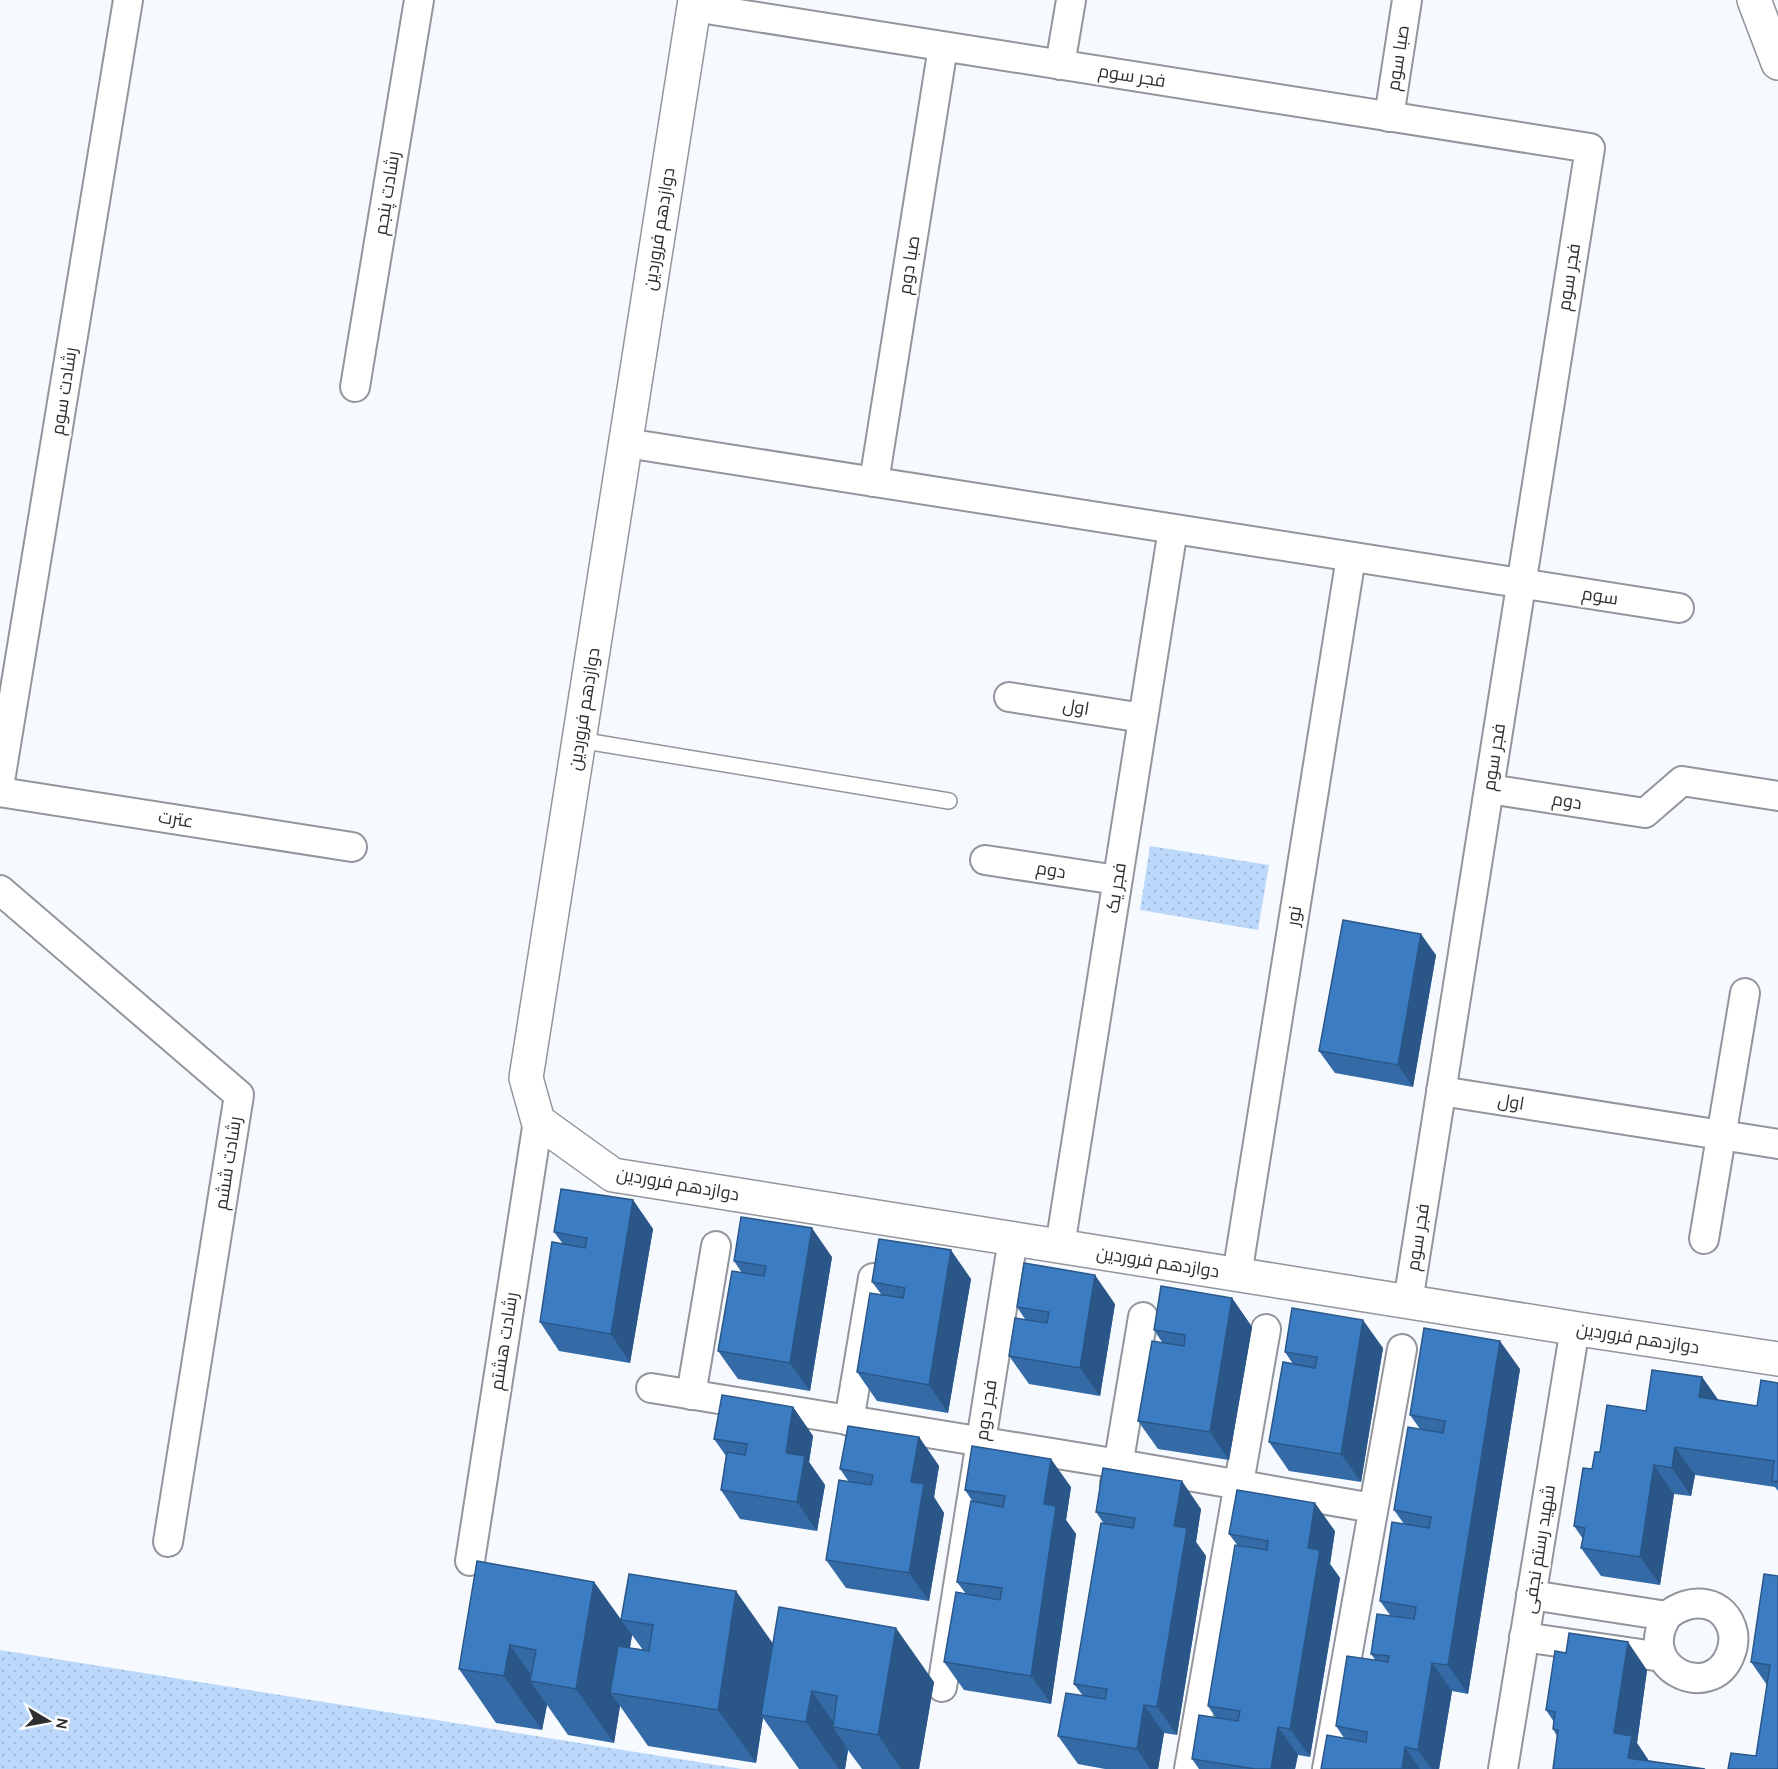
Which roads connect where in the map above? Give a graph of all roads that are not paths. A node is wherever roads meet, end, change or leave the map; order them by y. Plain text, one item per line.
1 (128, 0) edge
2 (419, 0) edge
3 (1071, 0) edge
4 (1407, 0) edge
5 (1754, 0) edge
6 (695, 4) edge
7 (943, 47) junction
8 (1778, 63) edge
9 (1060, 65) junction
10 (1389, 117) junction
11 (355, 387) dead end
12 (626, 443) junction
13 (874, 482) junction
14 (1173, 529) junction
15 (1351, 557) junction
16 (1521, 584) junction
17 (1679, 608) dead end
18 (1009, 697) dead end
19 (1143, 718) junction
20 (579, 740) junction
21 (0, 781) edge
22 (1489, 789) junction
23 (0, 792) edge
24 (1778, 796) edge
25 (949, 801) dead end
26 (352, 847) dead end
27 (986, 860) dead end
28 (1117, 880) junction
29 (0, 890) edge
30 (1745, 993) dead end
31 (1441, 1091) junction
32 (538, 1121) junction
33 (1721, 1135) junction
34 (1778, 1144) edge
35 (1013, 1239) junction
36 (1704, 1239) dead end
37 (716, 1246) dead end
38 (1060, 1246) junction
39 (1237, 1275) junction
40 (873, 1278) edge
41 (1408, 1302) junction
42 (1143, 1317) dead end
43 (1266, 1329) dead end
44 (1575, 1329) junction
45 (1402, 1349) dead end
46 (1778, 1359) edge
47 (651, 1388) dead end
48 (691, 1395) junction
49 (849, 1421) junction
50 (981, 1442) junction
51 (1119, 1464) junction
52 (1239, 1486) junction
53 (1373, 1508) junction
54 (1110, 1511) edge
55 (168, 1542) dead end
56 (470, 1561) dead end
57 (1531, 1595) junction
58 (1667, 1616) junction
59 (1524, 1637) junction
60 (1662, 1657) junction
61 (942, 1688) dead end
62 (1190, 1769) edge
63 (1327, 1769) edge
64 (1503, 1769) edge

1 - 21 street, رشادت سوم
2 - 11 street, رشادت پنجم
3 - 9 street
4 - 10 street, صبا سوم
5 - 8 street
6 - 7 street, فجر سوم
6 - 12 street, دوازدهم فروردین
7 - 9 street, فجر سوم
7 - 13 street, صبا دوم
9 - 10 street, فجر سوم
10 - 16 street, فجر سوم
12 - 13 street, سوم
12 - 20 street, دوازدهم فروردین
13 - 14 street, سوم
14 - 15 street, سوم
14 - 19 street, فجر یک
15 - 16 street, سوم
15 - 39 street, نور
16 - 17 street, سوم
16 - 22 street, فجر سوم
18 - 19 street, اول
19 - 28 street, فجر یک
20 - 25 lane
20 - 32 street, دوازدهم فروردین
22 - 24 street, دوم
22 - 31 street, فجر سوم
23 - 26 street, عترت
27 - 28 street, دوم
28 - 38 street, فجر یک
29 - 55 street, رشادت ششم
30 - 33 street
31 - 33 street, اول
31 - 41 street, فجر سوم
32 - 35 street, دوازدهم فروردین
32 - 56 street, رشادت هشتم
33 - 34 street, اول
33 - 36 street
35 - 38 street, دوازدهم فروردین
35 - 50 street, فجر دوم
37 - 48 street
38 - 39 street, دوازدهم فروردین
39 - 41 street, دوازدهم فروردین
40 - 49 street
41 - 44 street, دوازدهم فروردین
42 - 51 street
43 - 52 street
44 - 46 street, دوازدهم فروردین
44 - 57 street, شهید رستم نجفی
45 - 53 street
47 - 48 street
48 - 49 street
49 - 50 street
50 - 51 street
50 - 61 street, فجر دوم
51 - 52 street
51 - 54 street
52 - 53 street
52 - 62 street
53 - 63 street
57 - 58 street
57 - 59 street, شهید رستم نجفی
58 - 60 street
58 - 60 street
59 - 60 street
59 - 64 street, شهید رستم نجفی

